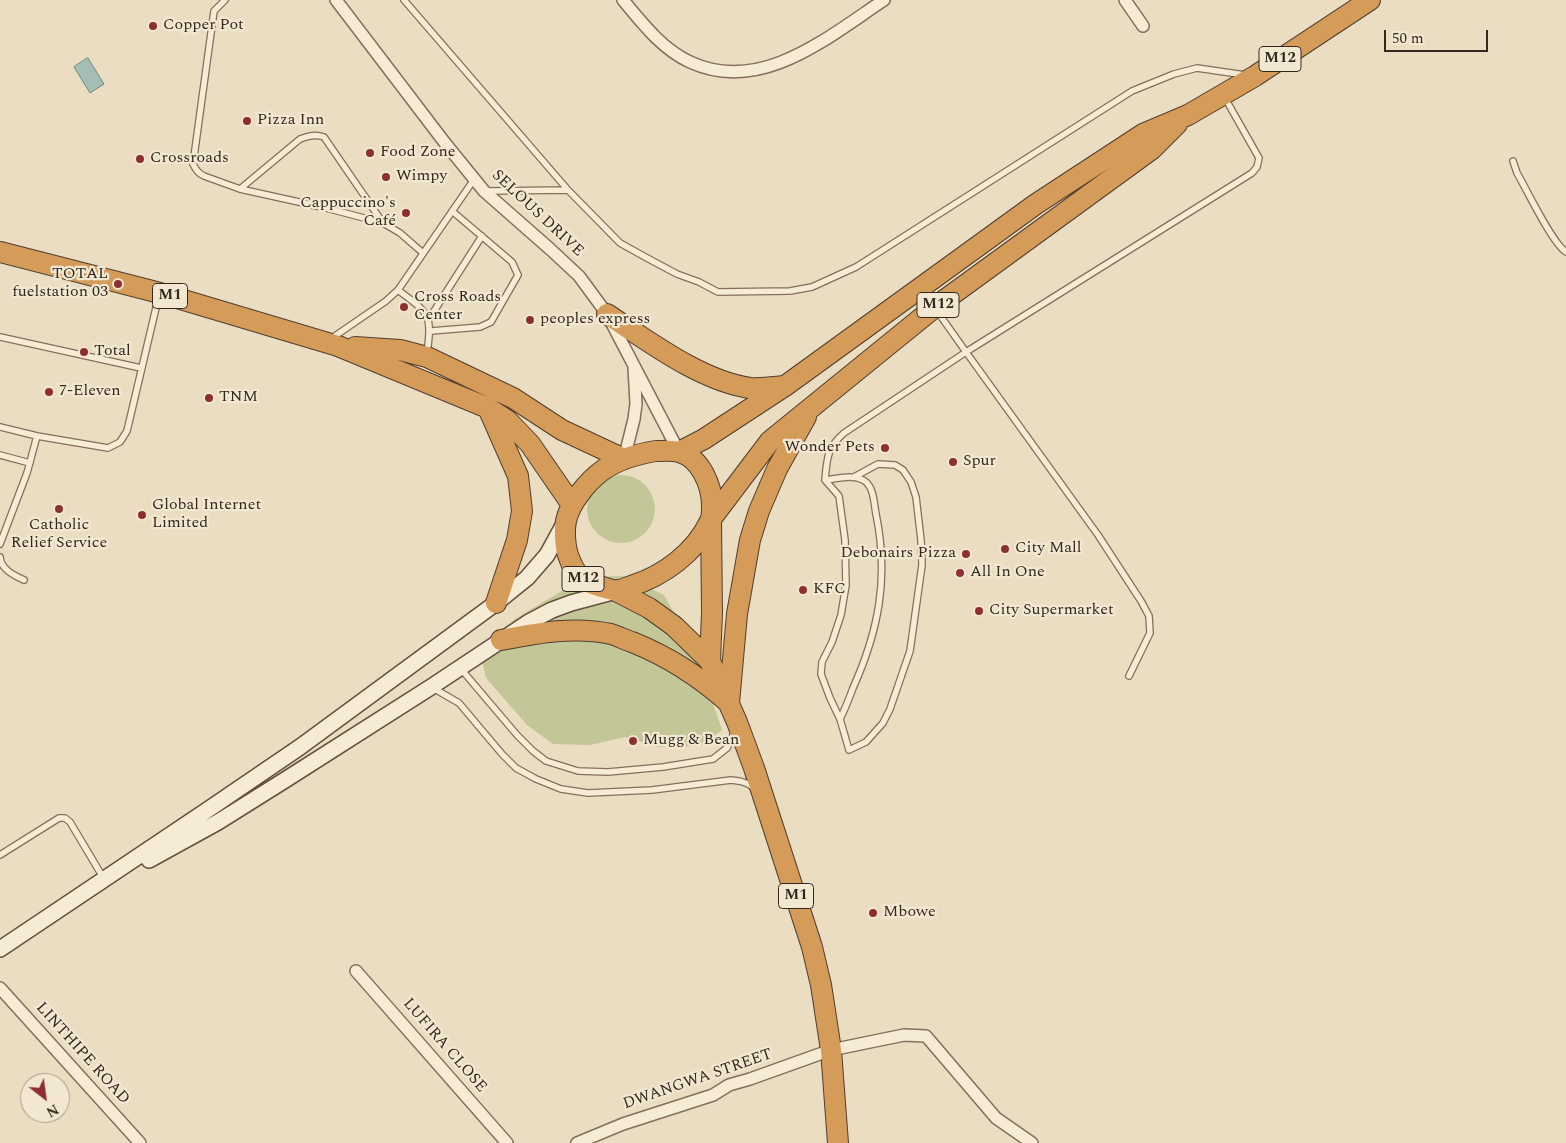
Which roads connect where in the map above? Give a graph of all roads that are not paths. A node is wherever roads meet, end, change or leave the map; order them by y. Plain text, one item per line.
1 (336, 0) edge
2 (404, 0) edge
3 (622, 0) edge
4 (884, 0) edge
5 (1125, 0) edge
6 (1370, 0) edge
7 (221, 1) edge
8 (1143, 26) dead end
9 (1254, 76) junction
10 (1223, 94) junction
11 (1188, 114) junction
12 (1513, 161) dead end
13 (475, 178) junction
14 (240, 190) junction
15 (568, 190) junction
16 (484, 191) junction
17 (452, 211) junction
18 (383, 223) junction
19 (482, 236) junction
20 (0, 252) edge
21 (1566, 252) edge
22 (423, 253) junction
23 (398, 290) junction
24 (160, 293) junction
25 (934, 307) junction
26 (607, 314) junction
27 (429, 319) junction
28 (431, 331) junction
29 (0, 337) edge
30 (332, 344) junction
31 (966, 352) junction
32 (427, 357) junction
33 (634, 363) junction
34 (141, 368) junction
35 (785, 386) junction
36 (488, 408) junction
37 (810, 408) junction
38 (0, 427) edge
39 (37, 436) junction
40 (679, 452) junction
41 (0, 455) edge
42 (624, 460) junction
43 (30, 463) junction
44 (854, 477) junction
45 (825, 480) junction
46 (569, 513) junction
47 (711, 519) junction
48 (0, 544) edge
49 (0, 557) edge
50 (24, 580) dead end
51 (616, 591) junction
52 (496, 603) junction
53 (501, 640) junction
54 (710, 661) junction
55 (460, 668) junction
56 (1129, 676) dead end
57 (431, 687) junction
58 (728, 703) junction
59 (840, 720) junction
60 (737, 722) junction
61 (765, 801) junction
62 (0, 855) edge
63 (104, 880) junction
64 (68, 904) junction
65 (0, 949) edge
66 (356, 971) dead end
67 (0, 988) edge
68 (831, 1050) junction
69 (135, 1142) edge
70 (507, 1143) edge
71 (577, 1143) edge
72 (838, 1143) edge
73 (1032, 1143) edge

1 - 13 street, SELOUS DRIVE
2 - 15 lane
3 - 4 street
5 - 8 street
6 - 9 highway, M12
7 - 14 lane
9 - 10 highway, M12
9 - 15 lane
10 - 11 highway, M12
10 - 31 lane
11 - 25 highway, M12
11 - 35 highway, M12
12 - 21 lane
13 - 16 street, SELOUS DRIVE
13 - 17 lane
14 - 18 lane
14 - 18 lane
15 - 16 lane
16 - 26 street, SELOUS DRIVE
17 - 19 lane
17 - 22 lane
18 - 22 lane
19 - 27 lane
19 - 28 lane
20 - 24 highway, M1
22 - 23 lane
23 - 27 lane
23 - 30 lane
24 - 30 highway, M1
24 - 34 lane
25 - 31 lane
25 - 37 highway, M12
26 - 33 street, SELOUS DRIVE
26 - 35 highway
27 - 28 lane
28 - 32 lane
29 - 34 lane
30 - 32 highway, M1
30 - 36 highway, M1
31 - 45 lane
31 - 56 lane
32 - 42 highway, M1
33 - 40 street, SELOUS DRIVE
33 - 42 street, SELOUS DRIVE
34 - 39 lane
35 - 40 highway, M12
36 - 46 highway, M1
36 - 52 highway
37 - 47 highway, M12
37 - 58 highway
38 - 39 lane
39 - 43 lane
40 - 42 highway, M12
40 - 47 highway, M12
41 - 43 lane
42 - 46 highway, M12
43 - 48 lane
44 - 45 lane
44 - 59 lane
44 - 59 lane
45 - 59 lane
46 - 51 highway, M12
46 - 52 main road
47 - 51 highway, M12
47 - 54 highway, M1
49 - 50 lane
51 - 53 main road
51 - 54 highway, M1
52 - 63 main road
53 - 55 main road
53 - 58 highway
54 - 58 highway, M1
55 - 57 main road
55 - 60 lane
57 - 61 lane
57 - 64 main road
58 - 60 highway, M1
60 - 61 highway, M1
61 - 68 highway, M1
62 - 63 lane
63 - 64 main road
64 - 65 main road
66 - 70 street, LUFIRA CLOSE
67 - 69 street, LINTHIPE ROAD
68 - 71 street, DWANGWA STREET
68 - 72 highway, M1
68 - 73 street, DWANGWA STREET

